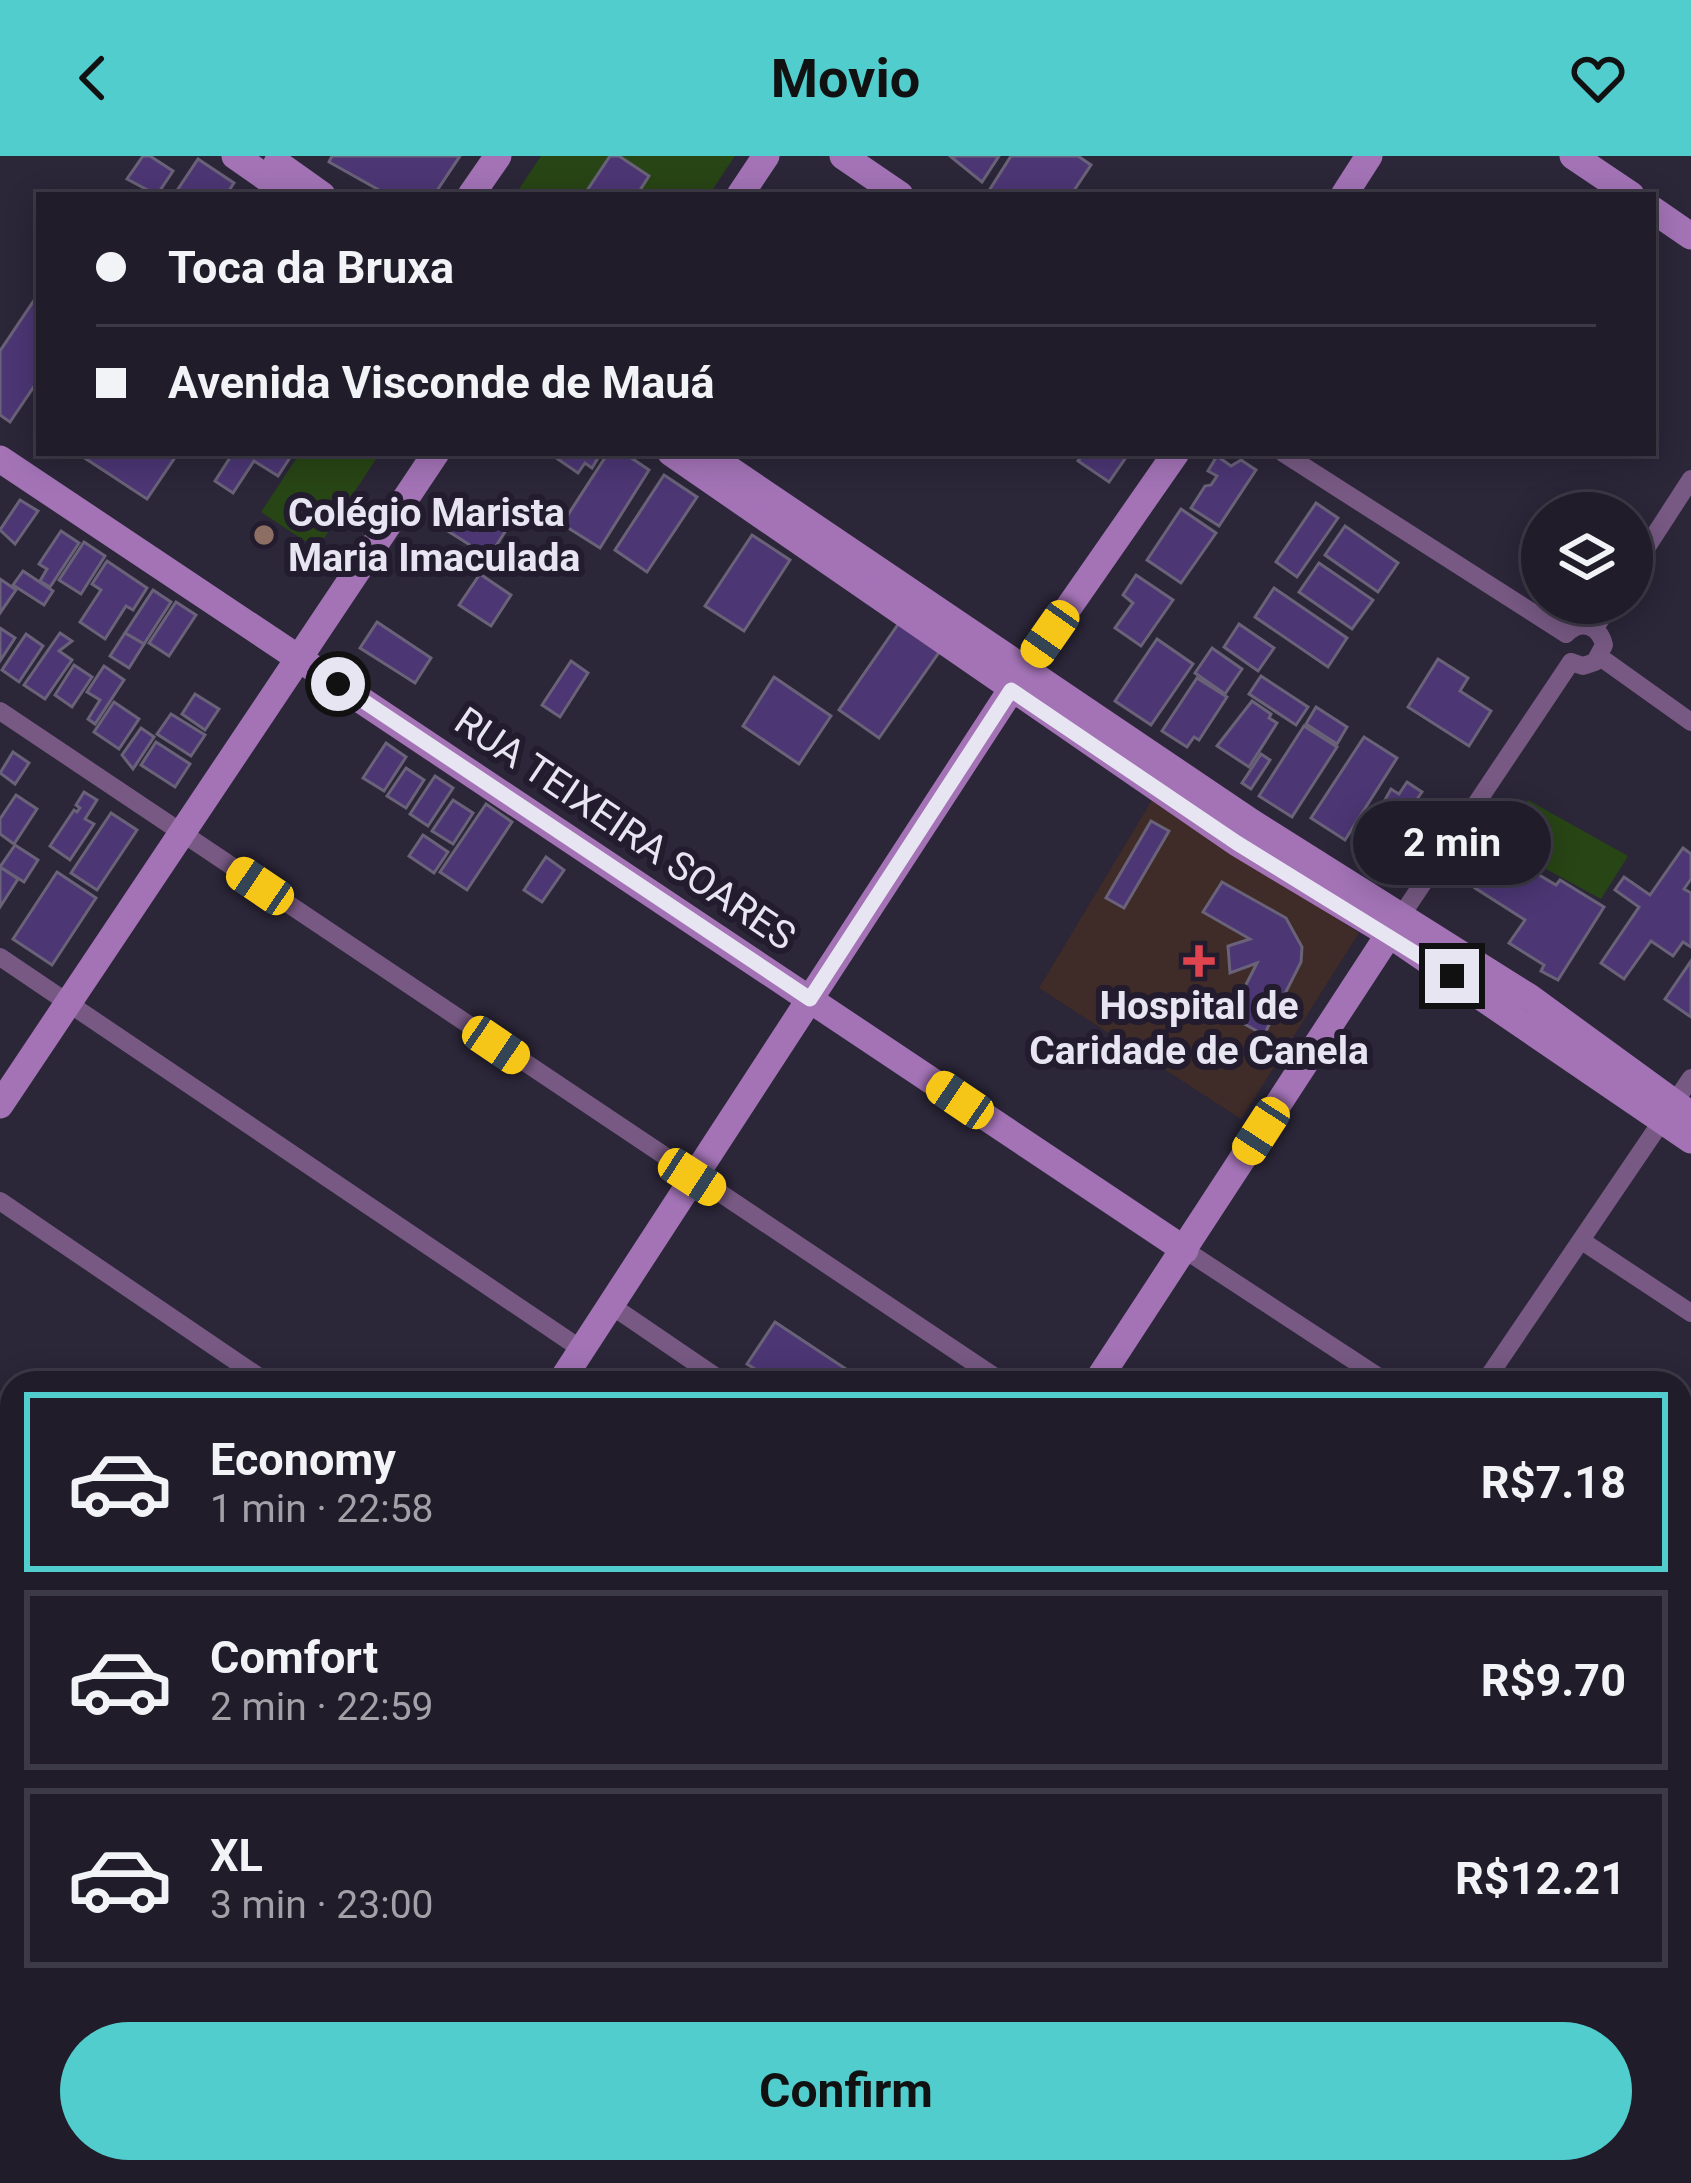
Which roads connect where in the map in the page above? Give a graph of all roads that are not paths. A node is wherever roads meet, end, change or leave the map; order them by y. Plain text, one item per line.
1 (235, 156) edge
2 (267, 156) edge
3 (498, 156) edge
4 (766, 156) edge
5 (843, 156) edge
6 (1369, 156) edge
7 (1574, 156) edge
8 (287, 192) edge
9 (318, 192) edge
10 (474, 192) edge
11 (742, 192) edge
12 (896, 192) edge
13 (1346, 192) edge
14 (1626, 192) edge
15 (1656, 212) edge
16 (1691, 236) edge
17 (434, 456) edge
18 (675, 456) edge
19 (709, 456) edge
20 (1174, 456) edge
21 (1288, 456) edge
22 (0, 459) edge
23 (1691, 479) edge
24 (1653, 538) edge
25 (1598, 624) edge
26 (1595, 628) junction
27 (1566, 634) junction
28 (1600, 657) junction
29 (299, 658) junction
30 (1571, 662) junction
31 (1018, 680) junction
32 (0, 711) edge
33 (1691, 722) edge
34 (182, 832) junction
35 (1395, 925) junction
36 (0, 957) edge
37 (810, 999) junction
38 (69, 1001) junction
39 (1691, 1078) edge
40 (0, 1105) edge
41 (1675, 1113) edge
42 (1691, 1140) edge
43 (692, 1177) junction
44 (0, 1201) edge
45 (1582, 1241) junction
46 (1185, 1250) junction
47 (609, 1304) junction
48 (1691, 1313) edge
49 (581, 1349) junction
50 (250, 1371) edge
51 (567, 1371) edge
52 (707, 1371) edge
53 (986, 1371) edge
54 (1104, 1371) edge
55 (1370, 1371) edge
56 (1492, 1371) edge

1 - 8 street
2 - 9 street
3 - 10 street
4 - 11 street
5 - 12 street
6 - 13 street
7 - 14 street
15 - 16 street
17 - 29 street
18 - 31 street
19 - 31 street
20 - 31 street
21 - 27 street
22 - 29 street, RUA TEIXEIRA SOARES
23 - 24 street
25 - 26 street
26 - 27 street
26 - 28 street
27 - 30 street
28 - 30 street
28 - 33 street
29 - 34 street
29 - 37 street, RUA TEIXEIRA SOARES
30 - 35 street
31 - 35 street
31 - 37 street
32 - 34 street
34 - 38 street
34 - 43 street
35 - 41 street
35 - 46 street
36 - 38 street
37 - 43 street
37 - 46 street, RUA TEIXEIRA SOARES
38 - 40 street
38 - 49 street
39 - 41 street
41 - 42 street
41 - 45 street
43 - 47 street
43 - 53 street
44 - 50 street
45 - 48 street
45 - 56 street
46 - 54 street
46 - 55 street, RUA TEIXEIRA SOARES
47 - 49 street
47 - 52 street
49 - 51 street

